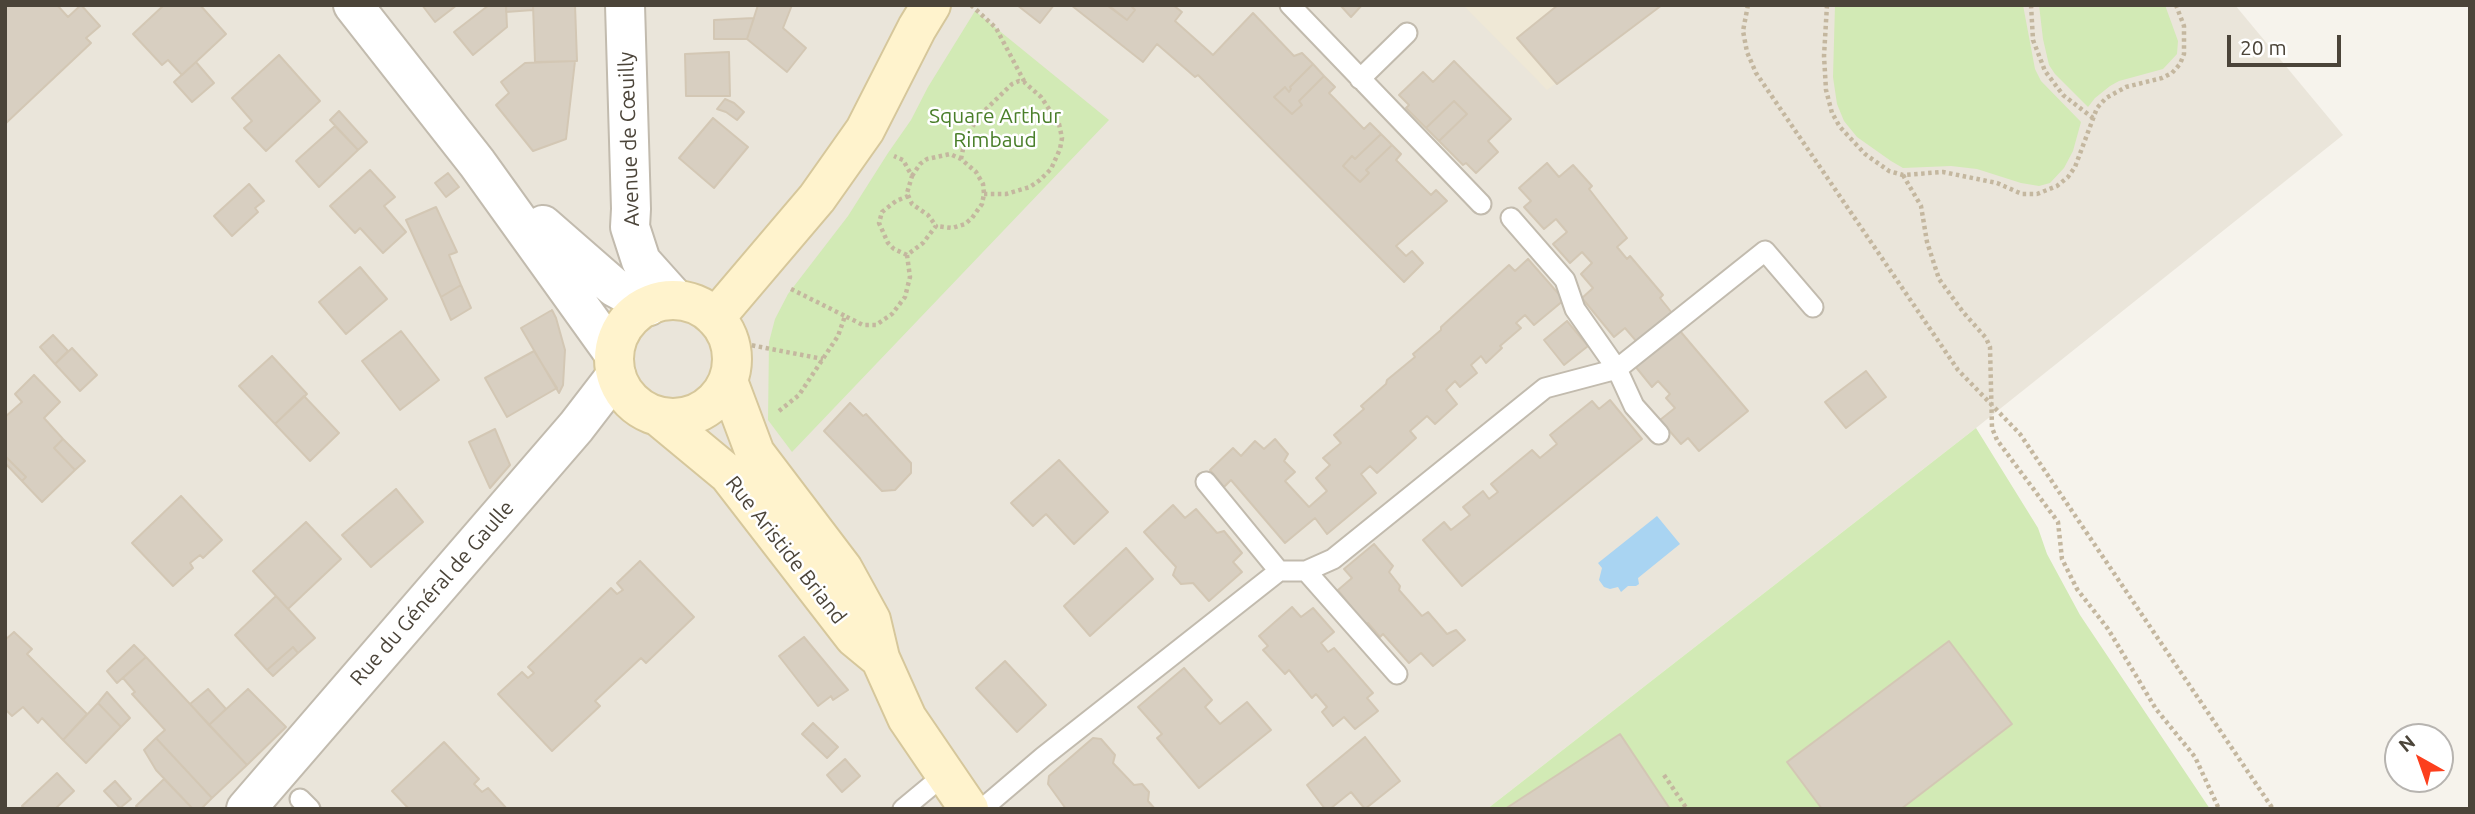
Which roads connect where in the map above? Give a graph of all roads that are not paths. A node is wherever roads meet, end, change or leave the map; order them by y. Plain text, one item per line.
1 (353, 5) edge
2 (625, 5) edge
3 (931, 5) edge
4 (1290, 5) edge
5 (1407, 33) dead end
6 (1360, 79) junction
7 (477, 163) junction
8 (1481, 204) dead end
9 (1511, 218) dead end
10 (663, 303) junction
11 (1813, 307) dead end
12 (722, 330) junction
13 (615, 364) junction
14 (1617, 369) junction
15 (728, 381) junction
16 (658, 416) junction
17 (1659, 434) dead end
18 (1206, 482) dead end
19 (1279, 571) junction
20 (1306, 571) junction
21 (880, 658) junction
22 (1397, 674) dead end
23 (944, 775) junction
24 (246, 809) edge
25 (904, 809) edge
26 (969, 809) edge
27 (982, 809) edge

1 - 7 street
2 - 10 street, Avenue de Cœuilly
3 - 12 main road
4 - 6 lane
5 - 6 lane
6 - 8 lane
7 - 10 street
7 - 13 street
9 - 14 lane
10 - 12 main road
10 - 13 main road
11 - 14 lane
12 - 15 main road
13 - 16 main road
13 - 24 street, Rue du Général de Gaulle
14 - 17 lane
14 - 20 lane
15 - 16 main road
15 - 21 main road, Rue Aristide Briand
16 - 21 main road, Rue Aristide Briand
18 - 19 lane
19 - 20 lane
19 - 27 lane
20 - 22 lane
21 - 23 main road, Rue Aristide Briand
23 - 25 lane
23 - 26 main road, Rue Aristide Briand

